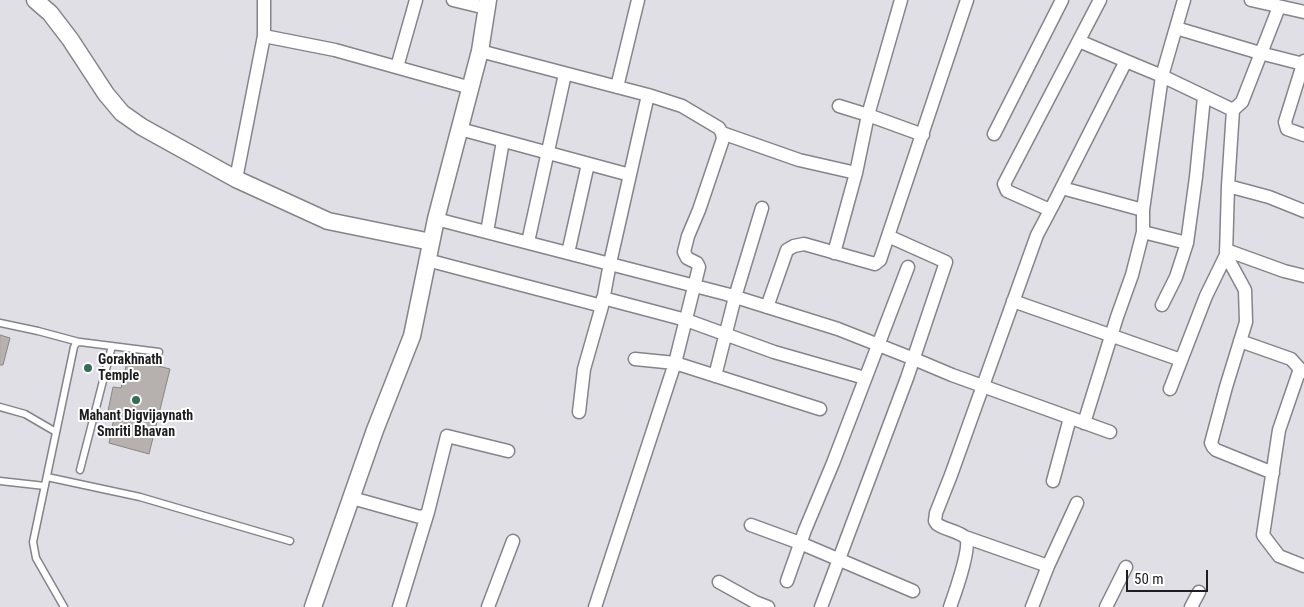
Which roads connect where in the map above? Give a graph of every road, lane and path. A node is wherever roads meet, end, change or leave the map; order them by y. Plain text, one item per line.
1 (35, 0) edge
2 (264, 0) edge
3 (416, 0) edge
4 (453, 0) edge
5 (638, 0) edge
6 (901, 0) edge
7 (967, 0) edge
8 (1062, 0) edge
9 (1100, 0) edge
10 (1184, 0) edge
11 (1251, 0) edge
12 (487, 4) edge
13 (1279, 6) junction
14 (52, 7) edge
15 (1304, 12) edge
16 (1176, 28) junction
17 (264, 36) junction
18 (1079, 41) junction
19 (480, 51) junction
20 (1260, 54) junction
21 (1126, 61) junction
22 (1303, 63) edge
23 (397, 67) junction
24 (565, 74) junction
25 (1162, 76) junction
26 (1300, 84) edge
27 (617, 87) junction
28 (471, 88) junction
29 (648, 95) junction
30 (1204, 97) junction
31 (839, 106) dead end
32 (1233, 110) junction
33 (868, 115) junction
34 (460, 129) junction
35 (722, 133) junction
36 (994, 134) dead end
37 (923, 135) junction
38 (1304, 135) edge
39 (503, 141) junction
40 (548, 154) junction
41 (588, 164) junction
42 (856, 173) junction
43 (630, 175) junction
44 (236, 179) junction
45 (1228, 186) junction
46 (1062, 188) junction
47 (762, 208) dead end
48 (1050, 210) junction
49 (1143, 210) junction
50 (1304, 211) edge
51 (436, 219) junction
52 (487, 232) junction
53 (1142, 232) junction
54 (888, 236) junction
55 (431, 242) junction
56 (528, 242) junction
57 (1187, 243) junction
58 (568, 253) junction
59 (834, 253) junction
60 (1226, 253) junction
61 (428, 260) junction
62 (610, 264) junction
63 (908, 267) dead end
64 (1304, 276) edge
65 (694, 286) junction
66 (735, 297) junction
67 (1013, 301) junction
68 (603, 302) junction
69 (1162, 305) dead end
70 (767, 307) junction
71 (686, 320) junction
72 (0, 323) edge
73 (725, 335) junction
74 (1111, 335) junction
75 (1240, 341) junction
76 (80, 342) junction
77 (878, 344) junction
78 (112, 346) junction
79 (159, 352) dead end
80 (635, 359) dead end
81 (914, 359) junction
82 (1181, 360) junction
83 (675, 363) junction
84 (1302, 370) edge
85 (715, 376) junction
86 (865, 378) junction
87 (983, 386) junction
88 (1170, 389) dead end
89 (0, 407) edge
90 (820, 409) dead end
91 (578, 412) dead end
92 (1070, 418) junction
93 (1084, 423) junction
94 (56, 432) junction
95 (1110, 432) dead end
96 (508, 452) dead end
97 (80, 470) dead end
98 (1273, 473) junction
99 (47, 477) junction
100 (0, 481) edge
101 (1053, 481) dead end
102 (45, 486) junction
103 (352, 498) junction
104 (1077, 503) dead end
105 (428, 512) junction
106 (751, 525) dead end
107 (965, 537) junction
108 (290, 541) dead end
109 (513, 541) dead end
110 (800, 543) junction
111 (839, 559) junction
112 (1048, 566) junction
113 (1304, 566) edge
114 (1126, 567) dead end
115 (787, 581) dead end
116 (718, 582) dead end
117 (914, 591) dead end
118 (1199, 592) dead end
119 (64, 607) edge
120 (313, 607) edge
121 (399, 607) edge
122 (488, 607) edge
123 (595, 607) edge
124 (768, 607) edge
125 (821, 607) edge
126 (950, 607) edge
127 (1032, 607) edge
128 (1106, 607) edge
129 (1191, 607) edge

1 - 14 street
2 - 17 street
3 - 23 street
4 - 12 street
5 - 27 street
6 - 33 street
7 - 37 street
8 - 36 street
9 - 18 street
10 - 16 street
11 - 13 street
12 - 19 street
13 - 15 street
13 - 20 street
14 - 44 street
16 - 20 street
16 - 25 street
17 - 23 street
17 - 44 street
18 - 21 street
18 - 48 street
19 - 24 street
19 - 28 street
20 - 22 street
20 - 32 street
21 - 25 street
21 - 46 street
22 - 26 street
23 - 28 street
24 - 27 street
24 - 40 street
25 - 30 street
25 - 49 street
26 - 38 street
27 - 29 street
28 - 34 street
29 - 35 street
29 - 43 street
30 - 32 street
30 - 57 street
31 - 33 street
32 - 45 street
33 - 37 street
33 - 42 street
34 - 39 street
34 - 51 street
35 - 42 street
35 - 65 street
37 - 54 street
39 - 40 street
39 - 52 street
40 - 41 street
40 - 56 street
41 - 43 street
41 - 58 street
42 - 59 street
43 - 62 street
44 - 55 street
45 - 50 street
45 - 60 street
46 - 48 street
46 - 49 street
47 - 66 street
48 - 67 street
49 - 53 street
51 - 52 street
51 - 55 street
52 - 56 street
53 - 57 street
53 - 74 street
54 - 59 street
54 - 81 street
55 - 61 street
56 - 58 street
57 - 69 street
58 - 62 street
59 - 70 street
60 - 64 street
60 - 75 street
60 - 82 street
61 - 68 street
61 - 103 street
62 - 65 street
62 - 68 street
63 - 77 street
65 - 66 street
65 - 71 street
66 - 70 street
66 - 73 street
67 - 74 street
67 - 87 street
68 - 71 street
68 - 91 street
70 - 77 street
71 - 73 street
71 - 83 street
72 - 76 lane
73 - 85 street
73 - 86 street
74 - 82 street
74 - 93 street
75 - 84 street
75 - 98 street
76 - 78 lane
76 - 94 lane
77 - 81 street
77 - 86 street
78 - 79 lane
78 - 97 lane
80 - 83 street
81 - 87 street
81 - 111 street
82 - 88 street
83 - 85 street
83 - 123 street
84 - 98 street
85 - 90 street
86 - 110 street
87 - 92 street
87 - 107 street
89 - 94 lane
92 - 93 street
92 - 101 street
93 - 95 street
94 - 99 lane
96 - 105 street
98 - 113 street
99 - 102 lane
99 - 108 lane
100 - 102 lane
102 - 119 lane
103 - 105 street
103 - 120 street
104 - 112 street
105 - 121 street
106 - 110 street
107 - 112 street
107 - 126 street
109 - 122 street
110 - 111 street
110 - 115 street
111 - 117 street
111 - 125 street
112 - 127 street
114 - 128 street
116 - 124 street
118 - 129 street

